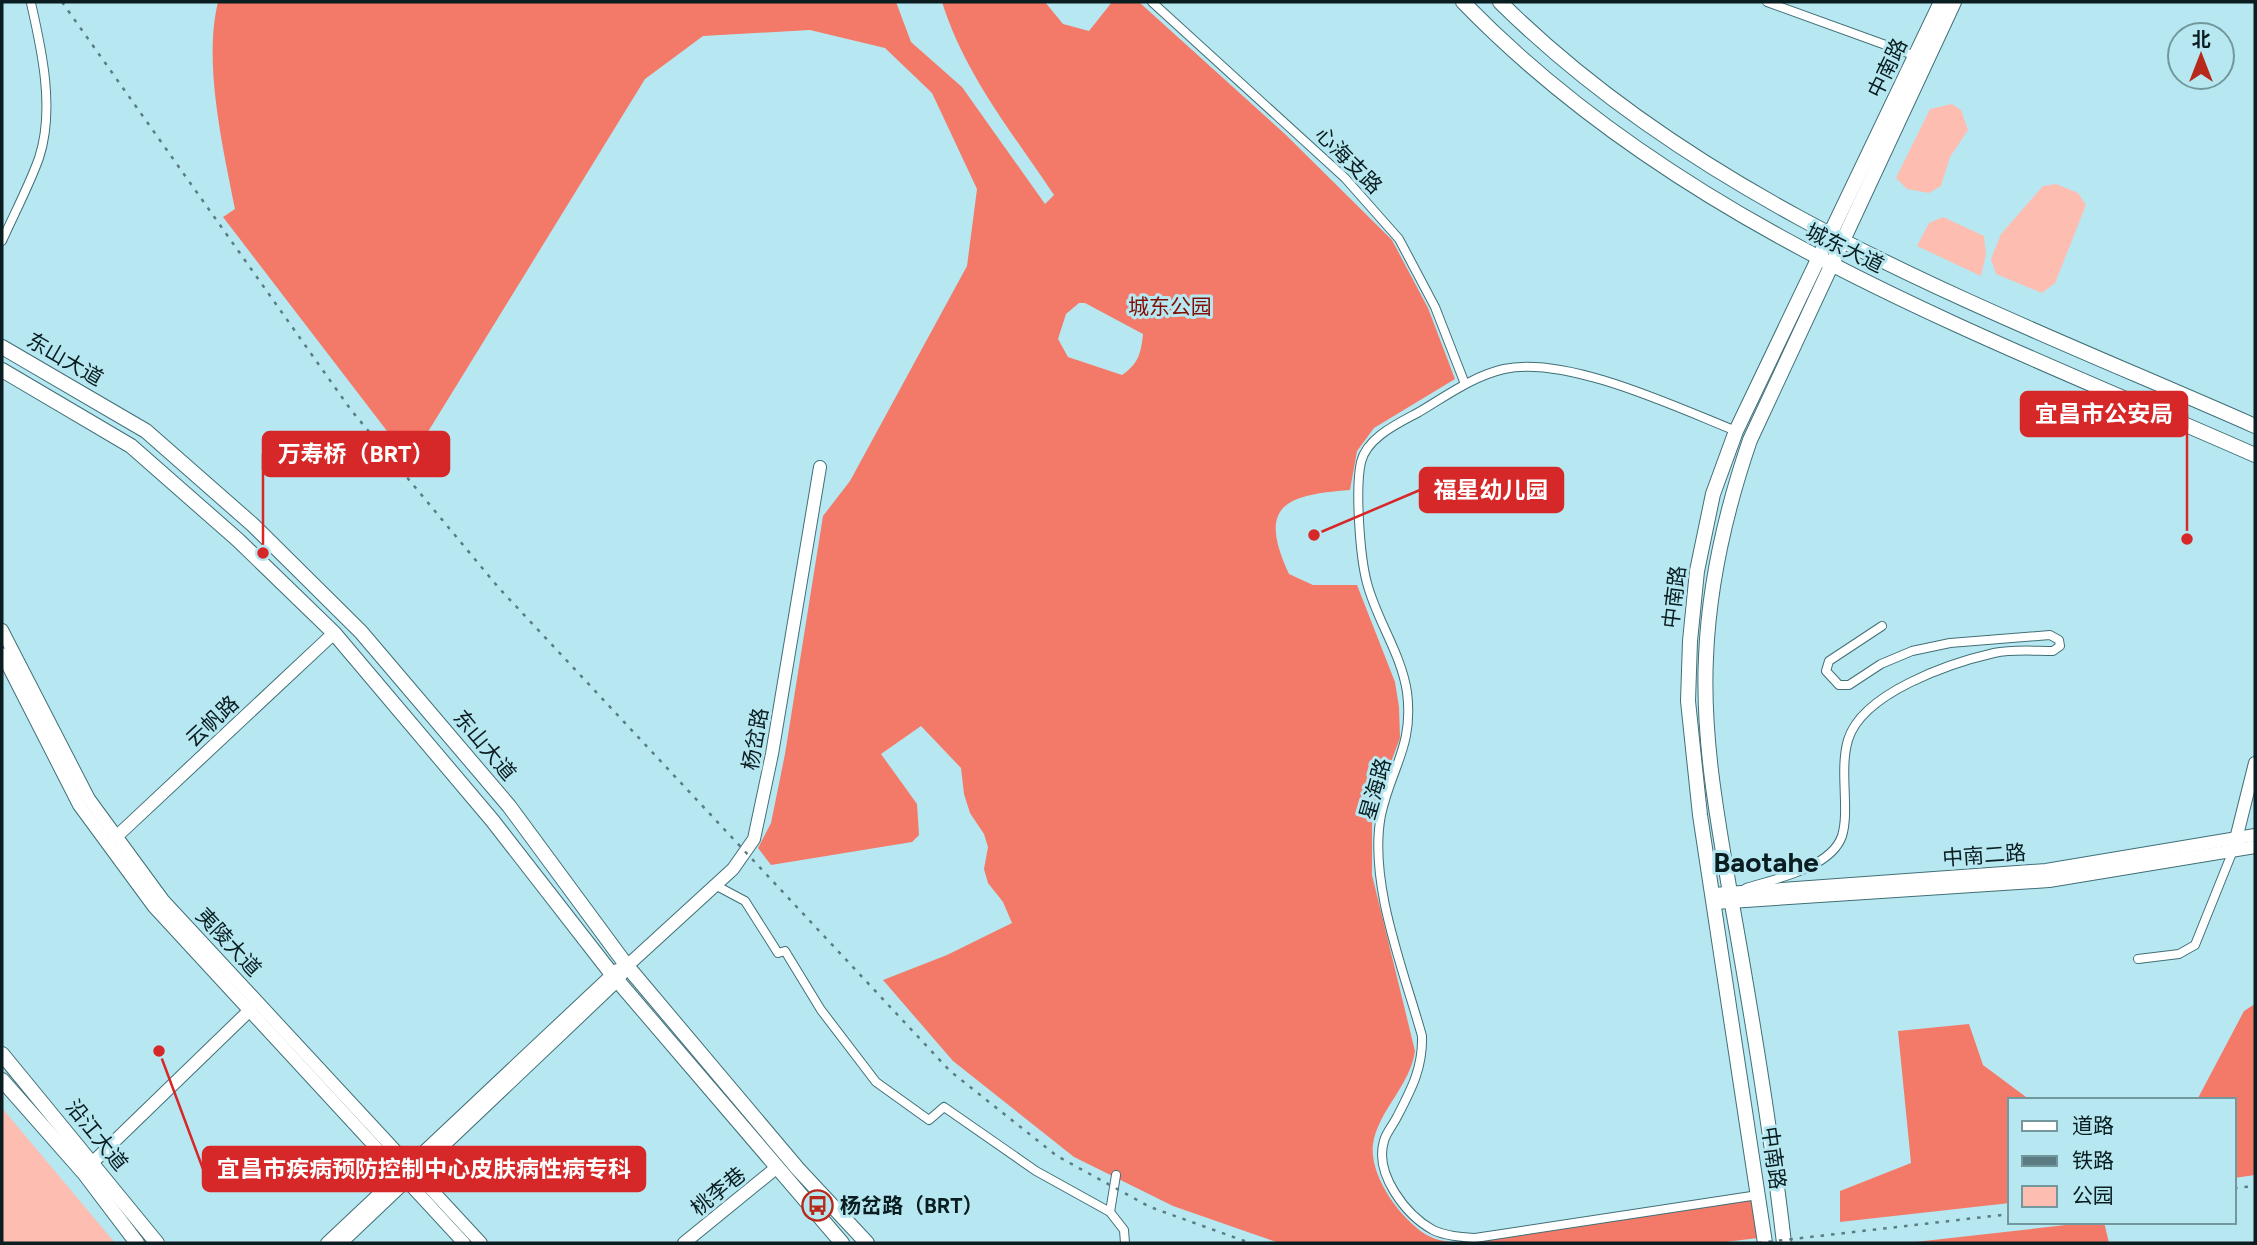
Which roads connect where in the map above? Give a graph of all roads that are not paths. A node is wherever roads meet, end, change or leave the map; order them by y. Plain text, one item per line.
1 (1152, 2) edge
2 (1464, 2) edge
3 (1500, 2) edge
4 (1767, 2) edge
5 (1941, 2) edge
6 (1954, 2) edge
7 (31, 3) edge
8 (1916, 56) junction
9 (1834, 239) junction
10 (2, 242) edge
11 (1816, 258) junction
12 (1829, 265) junction
13 (2, 346) edge
14 (2, 370) edge
15 (1465, 384) junction
16 (2255, 426) edge
17 (1736, 430) junction
18 (2255, 455) edge
19 (820, 467) dead end
20 (1882, 625) dead end
21 (2, 630) edge
22 (334, 633) junction
23 (2, 654) edge
24 (2255, 763) edge
25 (2255, 835) edge
26 (116, 837) junction
27 (2234, 847) junction
28 (2255, 847) edge
29 (716, 885) junction
30 (1731, 897) junction
31 (1714, 899) junction
32 (2138, 959) dead end
33 (627, 966) junction
34 (614, 976) junction
35 (250, 1010) junction
36 (2, 1054) edge
37 (2, 1080) edge
38 (92, 1163) junction
39 (776, 1168) junction
40 (409, 1172) junction
41 (1116, 1175) dead end
42 (1758, 1195) junction
43 (1110, 1212) junction
44 (137, 1243) edge
45 (157, 1243) edge
46 (327, 1243) edge
47 (341, 1243) edge
48 (464, 1243) edge
49 (481, 1243) edge
50 (684, 1243) edge
51 (842, 1243) edge
52 (867, 1243) edge
53 (1125, 1243) edge
54 (1765, 1243) edge
55 (1784, 1243) edge

1 - 15 street, 心海支路
2 - 11 main road, 城东大道
3 - 9 main road, 城东大道
4 - 8 street
5 - 8 main road, 中南路
6 - 9 main road, 中南路
7 - 10 street
8 - 9 main road, 中南路
9 - 11 main road, 中南路
9 - 12 main road, 中南路
9 - 16 main road, 城东大道
11 - 12 main road, 城东大道
11 - 17 main road, 中南路
12 - 18 main road, 城东大道
12 - 30 main road, 中南路
13 - 33 main road, 东山大道
14 - 22 main road, 东山大道
15 - 17 street, 星海路
15 - 42 street, 星海路
17 - 31 main road, 中南路
19 - 29 main road, 杨岔路
20 - 30 street
21 - 26 main road, 夷陵大道
22 - 26 main road, 云帆路
22 - 34 main road, 东山大道
23 - 35 main road, 夷陵大道
24 - 27 main road
25 - 27 main road, 中南二路
26 - 40 main road, 夷陵大道
27 - 28 main road, 中南二路
27 - 30 main road, 中南二路
27 - 32 street
29 - 33 main road, 杨岔路
29 - 43 street
30 - 31 main road, 中南二路
30 - 55 main road, 中南路
31 - 42 main road, 中南路
33 - 34 main road, 杨岔路
33 - 52 main road, 东山大道
34 - 39 main road, 东山大道
34 - 40 main road, 杨岔路
35 - 38 main road
35 - 40 main road, 夷陵大道
36 - 38 main road, 沿江大道
37 - 44 main road, 沿江大道
38 - 45 main road, 沿江大道
39 - 50 main road, 桃李巷
39 - 51 main road, 东山大道
40 - 46 main road, 杨岔路
40 - 47 main road, 杨岔路
40 - 48 main road, 夷陵大道
40 - 49 main road, 夷陵大道
41 - 43 street
42 - 54 main road, 中南路
43 - 53 street

